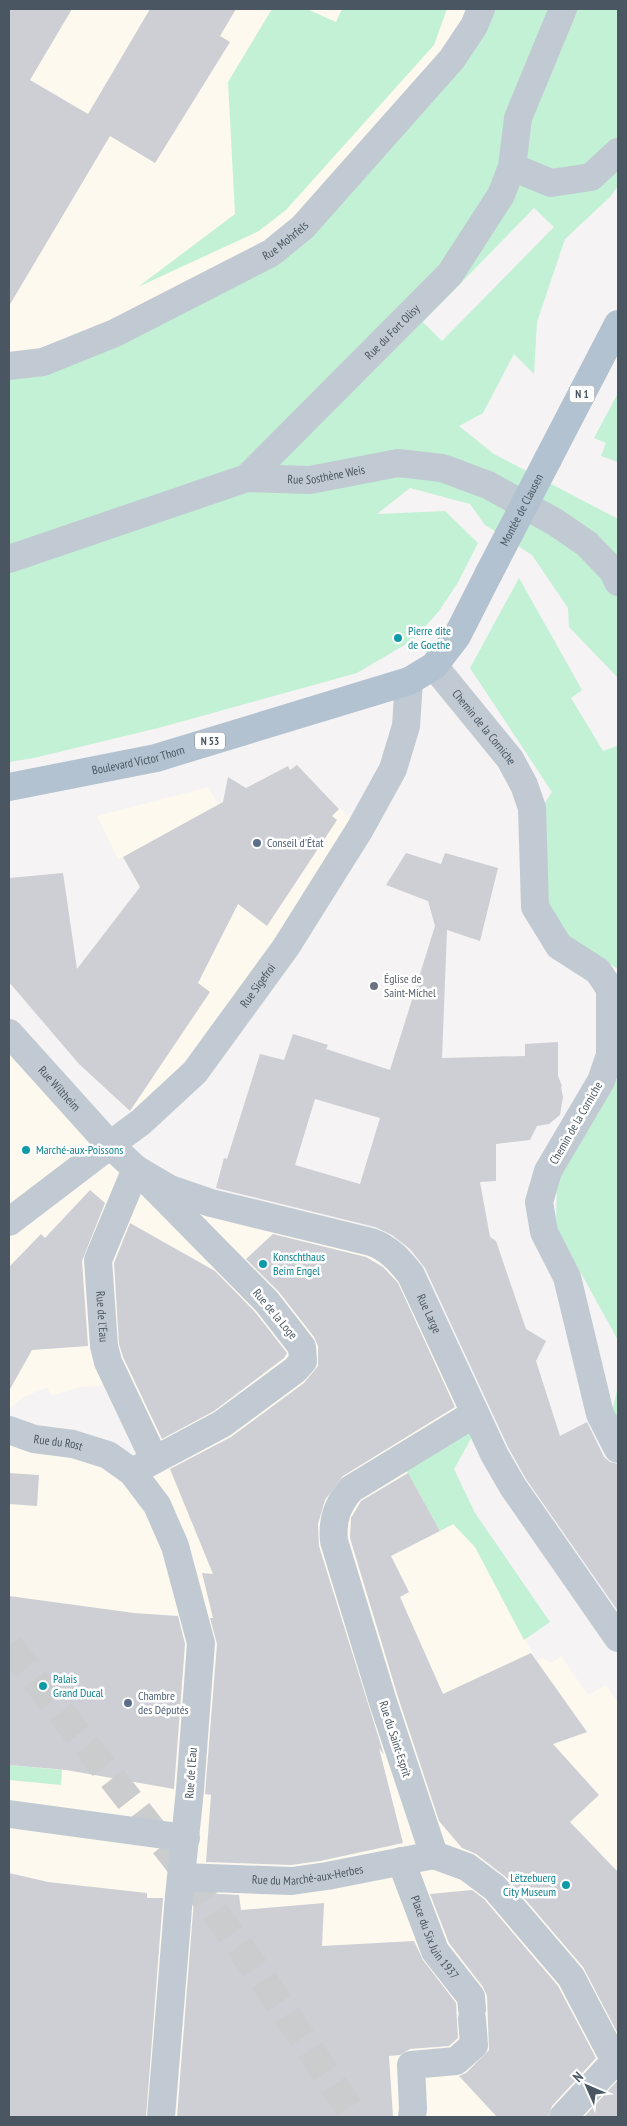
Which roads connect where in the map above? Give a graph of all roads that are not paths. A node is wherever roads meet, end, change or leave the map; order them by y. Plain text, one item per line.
1 (482, 9) edge
2 (562, 9) edge
3 (618, 152) edge
4 (512, 167) junction
5 (618, 324) edge
6 (9, 366) edge
7 (246, 478) junction
8 (9, 559) edge
9 (489, 573) joint
10 (618, 582) edge
11 (434, 666) junction
12 (409, 681) junction
13 (9, 787) edge
14 (9, 1033) edge
15 (110, 1145) junction
16 (136, 1169) junction
17 (9, 1222) edge
18 (474, 1414) junction
19 (9, 1430) edge
20 (618, 1449) edge
21 (108, 1455) joint
22 (143, 1466) junction
23 (618, 1638) edge
24 (9, 1814) edge
25 (186, 1838) junction
26 (434, 1855) junction
27 (401, 1861) junction
28 (182, 1877) junction
29 (617, 2062) edge
30 (162, 2117) edge
31 (412, 2117) edge
32 (563, 2117) edge

1 - 6 street, Rue Mohrfels
2 - 4 street, Rue du Fort Olisy
3 - 4 street
4 - 7 street, Rue du Fort Olisy
5 - 9 main road, Montée de Clausen / N 1, bridge
7 - 8 street, Rue Sosthène Weis
7 - 10 street, Rue Sosthène Weis
9 - 11 main road, Montée de Clausen / N 53
11 - 12 main road, Montée de Clausen / N 53
11 - 20 street, Chemin de la Corniche
12 - 13 main road, Boulevard Victor Thorn / N 53
12 - 15 street, Rue Sigefroi
14 - 15 street, Rue Wiltheim
15 - 16 street, Rue Large
15 - 17 street, Rue Sigefroi
16 - 18 street, Rue Large
16 - 22 street, Rue de l'Eau
16 - 22 street, Rue de la Loge
18 - 23 street, Rue Large
18 - 26 street, Rue du Saint-Esprit
19 - 21 street, Rue du Rost
21 - 22 street, Rue de l'Eau
22 - 25 street, Rue de l'Eau
24 - 25 street
25 - 28 street, Rue de l'Eau
26 - 27 street, Rue du Marché-aux-Herbes
26 - 29 street
27 - 28 street, Rue du Marché-aux-Herbes
27 - 31 street, Place du Six Juin 1937
28 - 30 street, Rue de l'Eau
29 - 32 street

